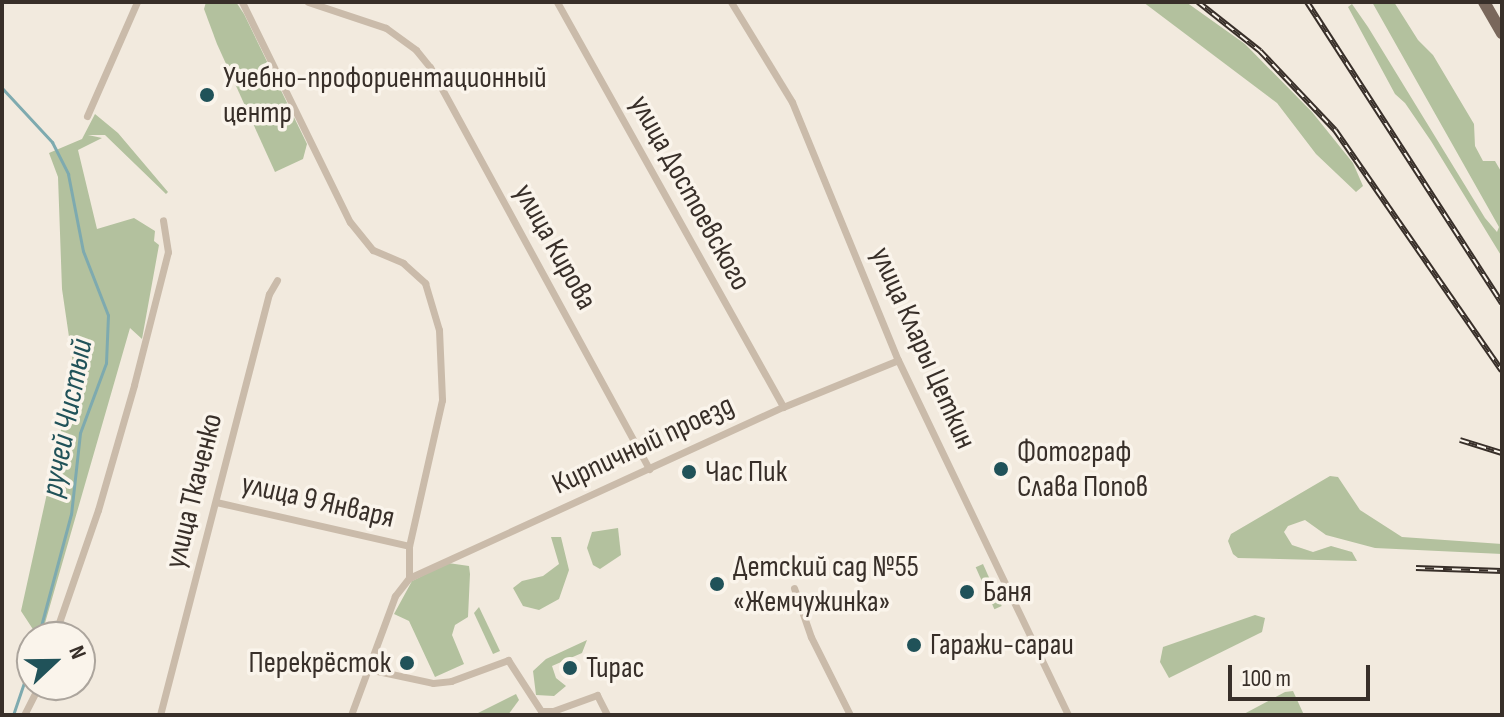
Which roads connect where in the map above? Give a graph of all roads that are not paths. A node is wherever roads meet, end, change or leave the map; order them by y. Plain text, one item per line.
1 (137, 2) edge
2 (242, 2) edge
3 (308, 2) edge
4 (557, 2) edge
5 (731, 2) edge
6 (1484, 2) edge
7 (1502, 33) edge
8 (87, 116) dead end
9 (163, 220) dead end
10 (277, 280) dead end
11 (898, 360) junction
12 (783, 407) junction
13 (649, 469) junction
14 (216, 502) junction
15 (409, 546) junction
16 (409, 578) junction
17 (794, 588) dead end
18 (60, 621) edge
19 (368, 669) junction
20 (160, 715) edge
21 (351, 715) edge
22 (607, 715) edge
23 (850, 715) edge
24 (1068, 715) edge

1 - 8 street
2 - 15 street, улица 9 Января
3 - 13 street, улица Кирова
4 - 12 street, улица Достоевского
5 - 11 street, улица Клары Цеткин
6 - 7 main road
9 - 18 street
10 - 14 street, улица Ткаченко
11 - 12 street, Кирпичный проезд
11 - 24 street, улица Клары Цеткин
12 - 13 street, Кирпичный проезд
13 - 16 street, Кирпичный проезд
14 - 15 street, улица 9 Января
14 - 20 street, улица Ткаченко
15 - 16 street, улица 9 Января
16 - 19 street
17 - 23 street
19 - 21 street
19 - 22 street

